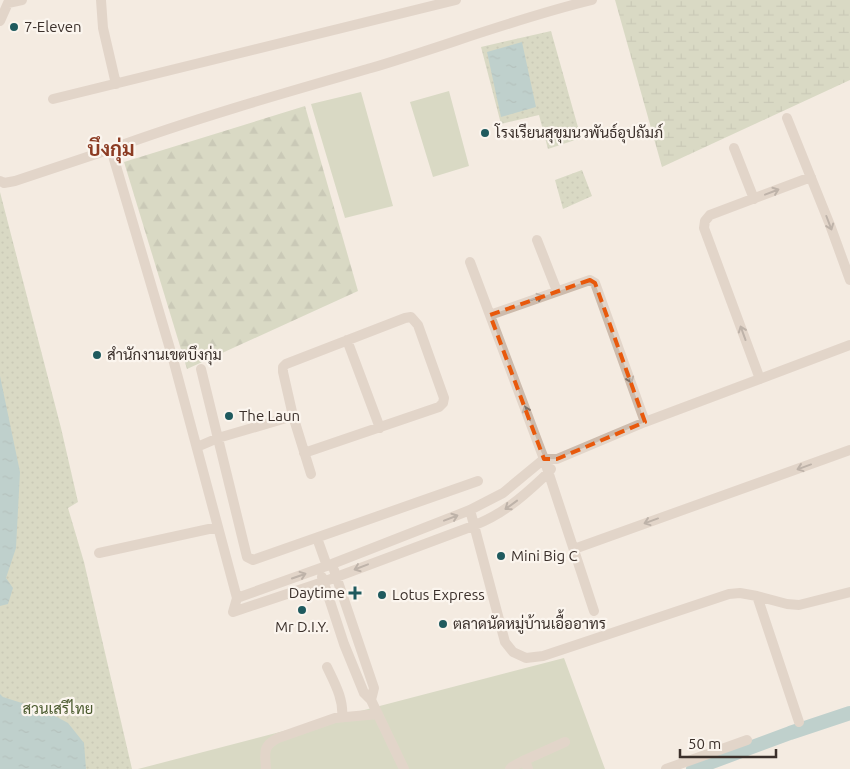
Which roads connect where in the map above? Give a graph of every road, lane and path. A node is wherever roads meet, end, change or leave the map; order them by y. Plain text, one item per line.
1 (22, 0) edge
2 (101, 0) edge
3 (456, 0) edge
4 (592, 0) edge
5 (5, 2) edge
6 (0, 21) edge
7 (116, 84) junction
8 (53, 99) dead end
9 (787, 118) dead end
10 (734, 148) dead end
11 (111, 149) junction
12 (811, 177) junction
13 (0, 181) edge
14 (754, 199) junction
15 (537, 240) dead end
16 (470, 262) dead end
17 (850, 280) edge
18 (556, 291) junction
19 (490, 314) junction
20 (347, 340) junction
21 (850, 345) edge
22 (201, 369) dead end
23 (760, 379) junction
24 (293, 416) junction
25 (645, 422) junction
26 (380, 428) junction
27 (218, 438) junction
28 (197, 447) junction
29 (850, 450) edge
30 (304, 453) junction
31 (544, 459) junction
32 (557, 459) junction
33 (548, 473) junction
34 (311, 474) dead end
35 (478, 481) dead end
36 (470, 510) junction
37 (473, 526) junction
38 (218, 527) junction
39 (317, 538) junction
40 (380, 545) junction
41 (574, 549) junction
42 (98, 553) dead end
43 (385, 558) junction
44 (326, 566) junction
45 (336, 577) junction
46 (323, 582) junction
47 (850, 592) edge
48 (757, 596) junction
49 (237, 598) junction
50 (594, 611) dead end
51 (357, 640) junction
52 (344, 644) junction
53 (327, 667) dead end
54 (371, 700) junction
55 (378, 714) junction
56 (342, 717) junction
57 (800, 722) dead end
58 (747, 740) dead end
59 (565, 742) dead end
60 (526, 764) edge
61 (266, 769) edge
62 (404, 769) edge
63 (510, 769) edge
64 (666, 769) edge

1 - 5 street
2 - 7 street
3 - 7 street
4 - 11 street
5 - 6 street
7 - 8 street
9 - 12 street
10 - 14 street
11 - 13 street
11 - 28 street
14 -> 12 street
12 -> 17 street
23 -> 14 street
15 - 18 street
16 - 19 street
19 -> 18 street
18 -> 25 street
31 -> 19 street
20 - 24 street
20 - 26 street
20 - 26 street
21 - 23 street
22 - 27 street
23 - 25 street
24 - 27 street
24 - 30 street
25 - 32 street
26 - 30 street
27 - 28 street
27 - 39 street
28 - 38 street
29 -> 41 street
30 - 34 street
31 - 32 street
31 - 33 street
31 - 36 street
32 - 33 street
33 -> 37 street
33 - 41 street
35 - 39 street
36 - 37 street
40 -> 36 street
37 - 43 street
37 - 48 street
38 - 42 street
38 - 49 street
39 - 44 street
40 - 43 street
40 - 44 street
41 - 50 street
43 -> 45 street
44 - 45 street
44 - 46 street
49 -> 44 street
45 - 46 street
45 - 51 street
46 - 49 street
46 - 52 street
47 - 48 street
48 - 57 street
51 - 52 street
51 - 54 street
52 - 54 street
53 - 56 street
54 - 55 street
55 - 56 street
55 - 62 street
56 - 61 street
58 - 64 street
59 - 60 street
60 - 63 street

